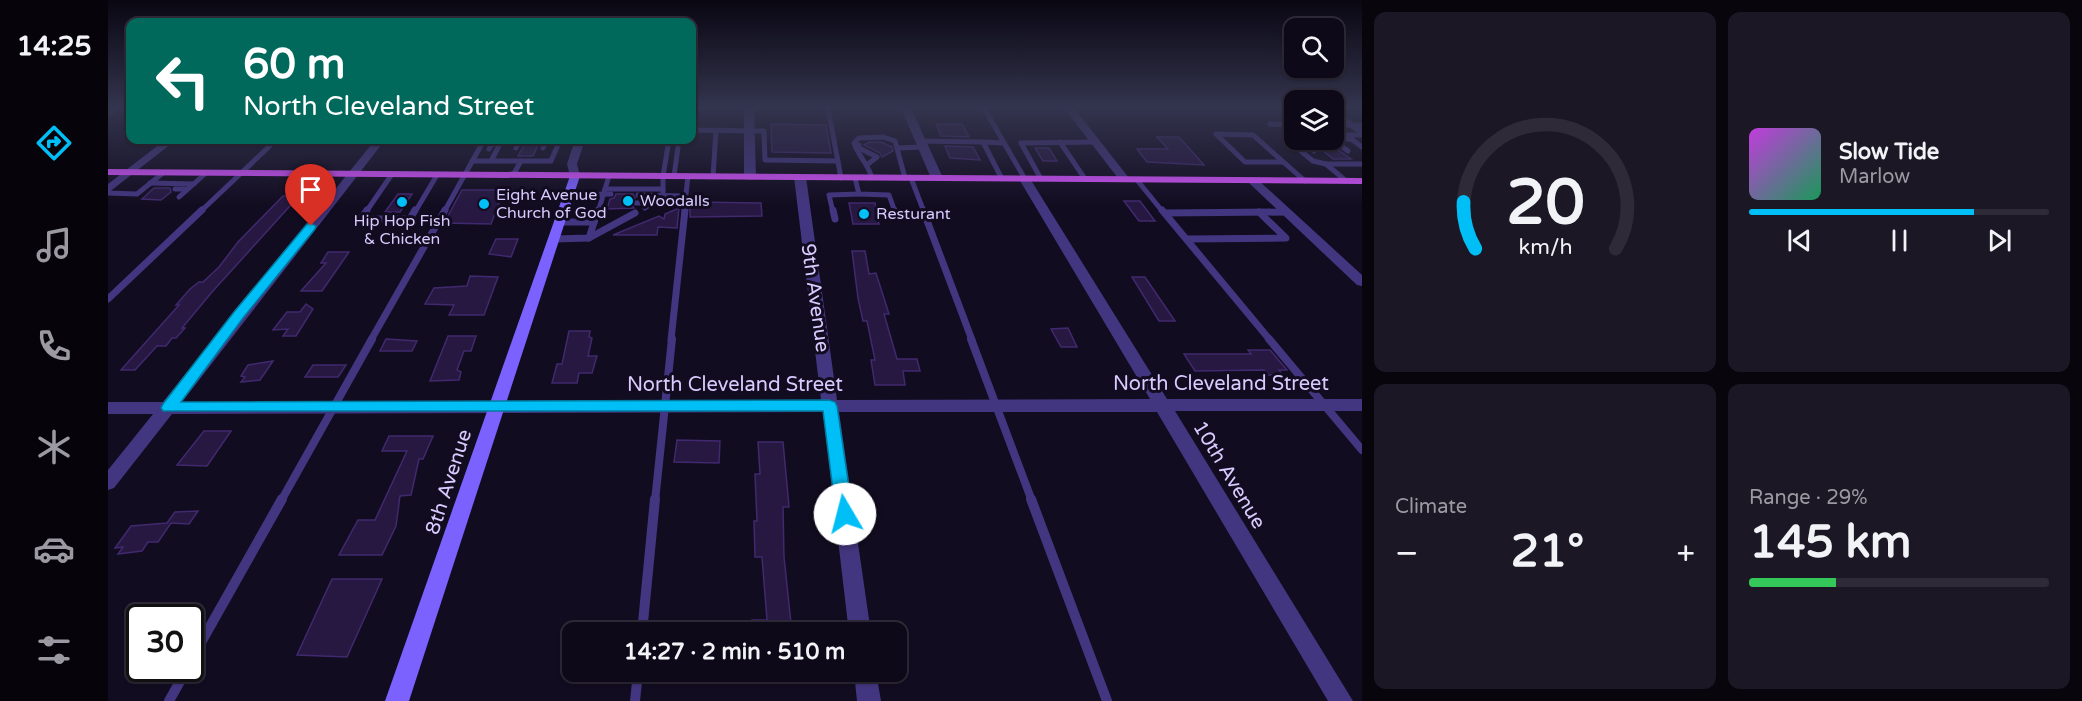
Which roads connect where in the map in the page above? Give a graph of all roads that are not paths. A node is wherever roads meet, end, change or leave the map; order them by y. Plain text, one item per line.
1 (715, 141) edge
2 (750, 141) edge
3 (764, 141) edge
4 (834, 141) edge
5 (856, 141) edge
6 (862, 141) edge
7 (894, 141) edge
8 (920, 141) edge
9 (1223, 141) edge
10 (1259, 141) edge
11 (983, 142) junction
12 (1060, 142) junction
13 (1096, 142) joint
14 (1004, 143) joint
15 (166, 144) edge
16 (272, 144) edge
17 (377, 144) edge
18 (482, 144) edge
19 (494, 144) edge
20 (500, 144) edge
21 (518, 144) edge
22 (545, 144) edge
23 (558, 144) edge
24 (579, 144) edge
25 (669, 144) edge
26 (679, 144) edge
27 (921, 144) junction
28 (516, 148) dead end
29 (543, 148) dead end
30 (897, 148) junction
31 (1344, 148) edge
32 (489, 149) dead end
33 (1300, 150) edge
34 (1348, 151) dead end
35 (838, 160) junction
36 (472, 161) junction
37 (491, 161) junction
38 (521, 161) junction
39 (1283, 162) junction
40 (1327, 162) junction
41 (1361, 162) edge
42 (868, 164) junction
43 (108, 172) edge
44 (129, 173) junction
45 (163, 173) junction
46 (206, 173) junction
47 (242, 173) junction
48 (352, 174) junction
49 (392, 174) junction
50 (437, 175) junction
51 (465, 175) junction
52 (513, 175) junction
53 (575, 176) junction
54 (609, 176) junction
55 (669, 176) junction
56 (688, 177) junction
57 (713, 177) junction
58 (750, 177) junction
59 (800, 177) junction
60 (842, 178) junction
61 (855, 178) junction
62 (872, 178) junction
63 (908, 178) junction
64 (937, 178) junction
65 (1002, 179) junction
66 (1034, 179) junction
67 (1085, 179) junction
68 (1125, 180) junction
69 (1137, 180) junction
70 (1252, 180) junction
71 (1305, 181) junction
72 (1346, 181) junction
73 (1362, 181) edge
74 (194, 183) junction
75 (151, 186) junction
76 (174, 189) dead end
77 (187, 189) junction
78 (108, 192) edge
79 (604, 192) junction
80 (663, 192) junction
81 (859, 194) junction
82 (569, 195) junction
83 (611, 195) dead end
84 (638, 195) dead end
85 (686, 196) junction
86 (179, 197) dead end
87 (653, 202) junction
88 (636, 203) dead end
89 (600, 204) junction
90 (609, 204) dead end
91 (645, 208) dead end
92 (1259, 212) junction
93 (1286, 212) junction
94 (635, 213) dead end
95 (1165, 213) junction
96 (896, 216) dead end
97 (835, 219) dead end
98 (560, 222) junction
99 (594, 222) junction
100 (589, 238) junction
101 (554, 239) junction
102 (1187, 239) junction
103 (1362, 282) edge
104 (108, 299) edge
105 (1324, 405) junction
106 (1362, 405) edge
107 (829, 406) junction
108 (995, 406) junction
109 (1162, 406) junction
110 (665, 407) junction
111 (108, 408) edge
112 (168, 408) junction
113 (334, 408) junction
114 (496, 408) junction
115 (1362, 450) edge
116 (108, 483) edge
117 (643, 622) edge
118 (858, 622) edge
119 (204, 637) edge
120 (180, 682) edge
121 (637, 682) edge
122 (866, 682) edge
123 (169, 701) edge
124 (397, 701) edge
125 (635, 701) edge
126 (869, 701) edge
127 (1107, 701) edge
128 (1341, 701) edge

1 - 57 lane
2 - 58 street
3 - 35 lane
4 - 35 lane
5 - 42 lane
6 - 42 lane
7 - 30 lane
8 - 27 street
9 - 39 lane
10 - 39 lane
11 - 14 lane
11 - 27 lane
11 - 65 lane
12 - 13 lane
12 - 66 lane
12 - 67 lane
13 - 68 street
14 - 66 lane
15 - 44 street
16 - 47 lane
17 - 48 street
18 - 36 lane
19 - 32 lane
20 - 37 lane
21 - 28 lane
22 - 29 lane
23 - 38 lane
24 - 53 street, 8th Avenue
25 - 55 lane
26 - 55 lane
27 - 30 lane
27 - 64 street
30 - 63 lane
31 - 34 lane
33 - 40 lane
35 - 60 lane
36 - 37 lane
36 - 51 lane
37 - 38 lane
38 - 52 lane
39 - 71 lane
40 - 41 lane
40 - 72 lane
42 - 62 lane
43 - 44 main road
44 - 45 main road
44 - 78 street
45 - 46 main road
45 - 75 lane
46 - 47 main road
46 - 74 lane
47 - 48 main road
47 - 104 lane
48 - 49 main road
48 - 112 street
49 - 50 main road
49 - 50 lane
50 - 51 main road
51 - 52 main road
51 - 113 lane
52 - 53 main road
53 - 54 main road
53 - 82 street, 8th Avenue
54 - 55 main road
54 - 79 lane
55 - 56 main road
55 - 80 lane
56 - 57 main road
56 - 85 lane
57 - 58 main road
58 - 59 main road
59 - 60 main road
59 - 107 street, 9th Avenue
60 - 61 main road
61 - 62 main road
61 - 81 lane
62 - 63 main road
63 - 64 main road
63 - 108 lane
64 - 65 main road
65 - 66 main road
66 - 67 main road
66 - 109 street, 10th Avenue
67 - 68 main road
68 - 69 main road
69 - 70 main road
69 - 95 lane
70 - 71 main road
70 - 93 street
71 - 72 main road
72 - 73 main road
74 - 75 lane
74 - 77 lane
75 - 78 lane
76 - 77 lane
77 - 86 lane
79 - 80 lane
79 - 82 lane
79 - 83 lane
79 - 89 lane
80 - 84 lane
80 - 85 lane
80 - 87 lane
81 - 96 lane
81 - 97 lane
82 - 98 street, 8th Avenue
85 - 110 lane
87 - 88 lane
87 - 91 lane
89 - 90 lane
89 - 99 lane
92 - 93 lane
92 - 95 lane
92 - 102 lane
93 - 103 street
94 - 100 lane
95 - 102 lane
98 - 99 lane
98 - 101 street, 8th Avenue
99 - 100 lane
100 - 101 lane
101 - 114 street, 8th Avenue
102 - 105 lane
105 - 106 street, North Cleveland Street
105 - 109 street, North Cleveland Street
105 - 115 lane
107 - 108 street, North Cleveland Street
107 - 110 street, North Cleveland Street
107 - 118 street, 9th Avenue
108 - 109 street, North Cleveland Street
108 - 127 lane
109 - 128 street, 10th Avenue
110 - 114 street, North Cleveland Street
110 - 117 lane
111 - 112 street, North Cleveland Street
112 - 113 street, North Cleveland Street
112 - 116 street
113 - 114 street, North Cleveland Street
113 - 119 lane
114 - 124 street, 8th Avenue
120 - 123 lane
121 - 125 lane
122 - 126 street

